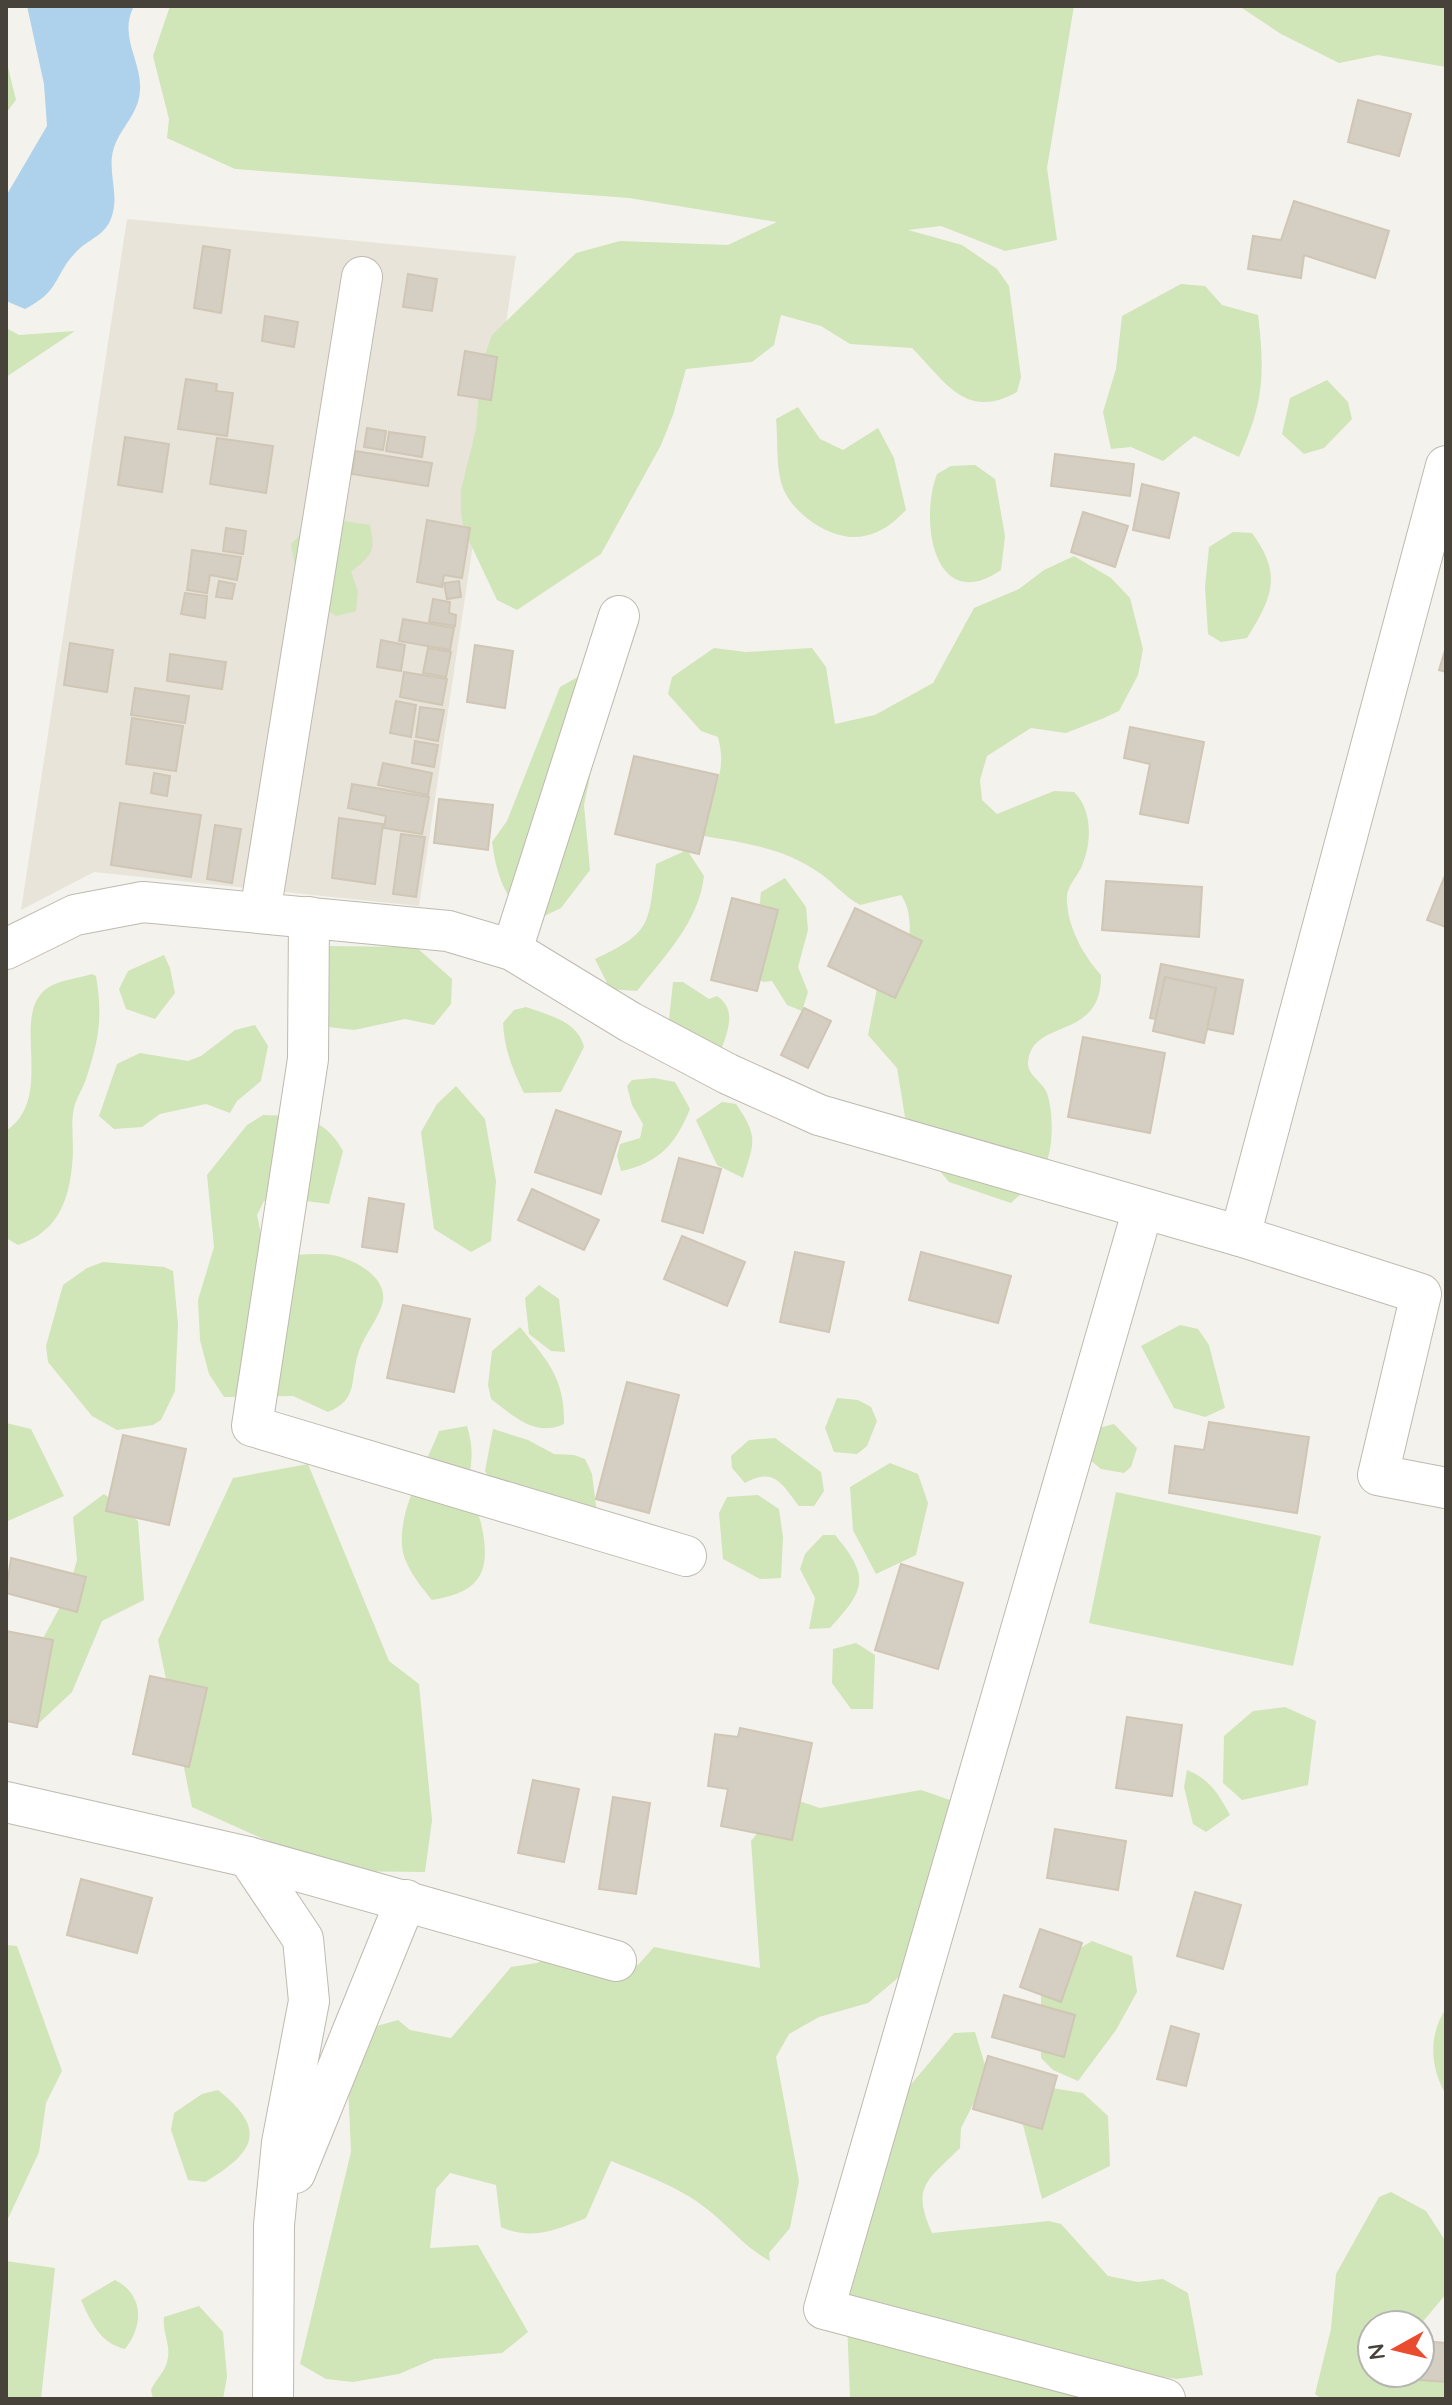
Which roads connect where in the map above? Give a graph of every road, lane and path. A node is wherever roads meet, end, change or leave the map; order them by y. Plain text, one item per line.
1 (362, 277) dead end
2 (1446, 466) edge
3 (619, 616) dead end
4 (260, 913) junction
5 (309, 917) junction
6 (6, 949) edge
7 (512, 950) junction
8 (1143, 1209) junction
9 (1240, 1236) junction
10 (1446, 1488) edge
11 (686, 1556) dead end
12 (6, 1802) edge
13 (248, 1857) junction
14 (406, 1900) junction
15 (616, 1961) dead end
16 (274, 2225) junction
17 (273, 2399) edge
18 (1165, 2399) edge

1 - 4 street
2 - 9 street
3 - 7 street
4 - 5 street
4 - 6 street
5 - 7 street
5 - 11 street
7 - 8 street
8 - 9 street
8 - 18 street
9 - 10 street
12 - 13 street
13 - 14 street
13 - 16 street
14 - 15 street
14 - 16 street
16 - 17 street

